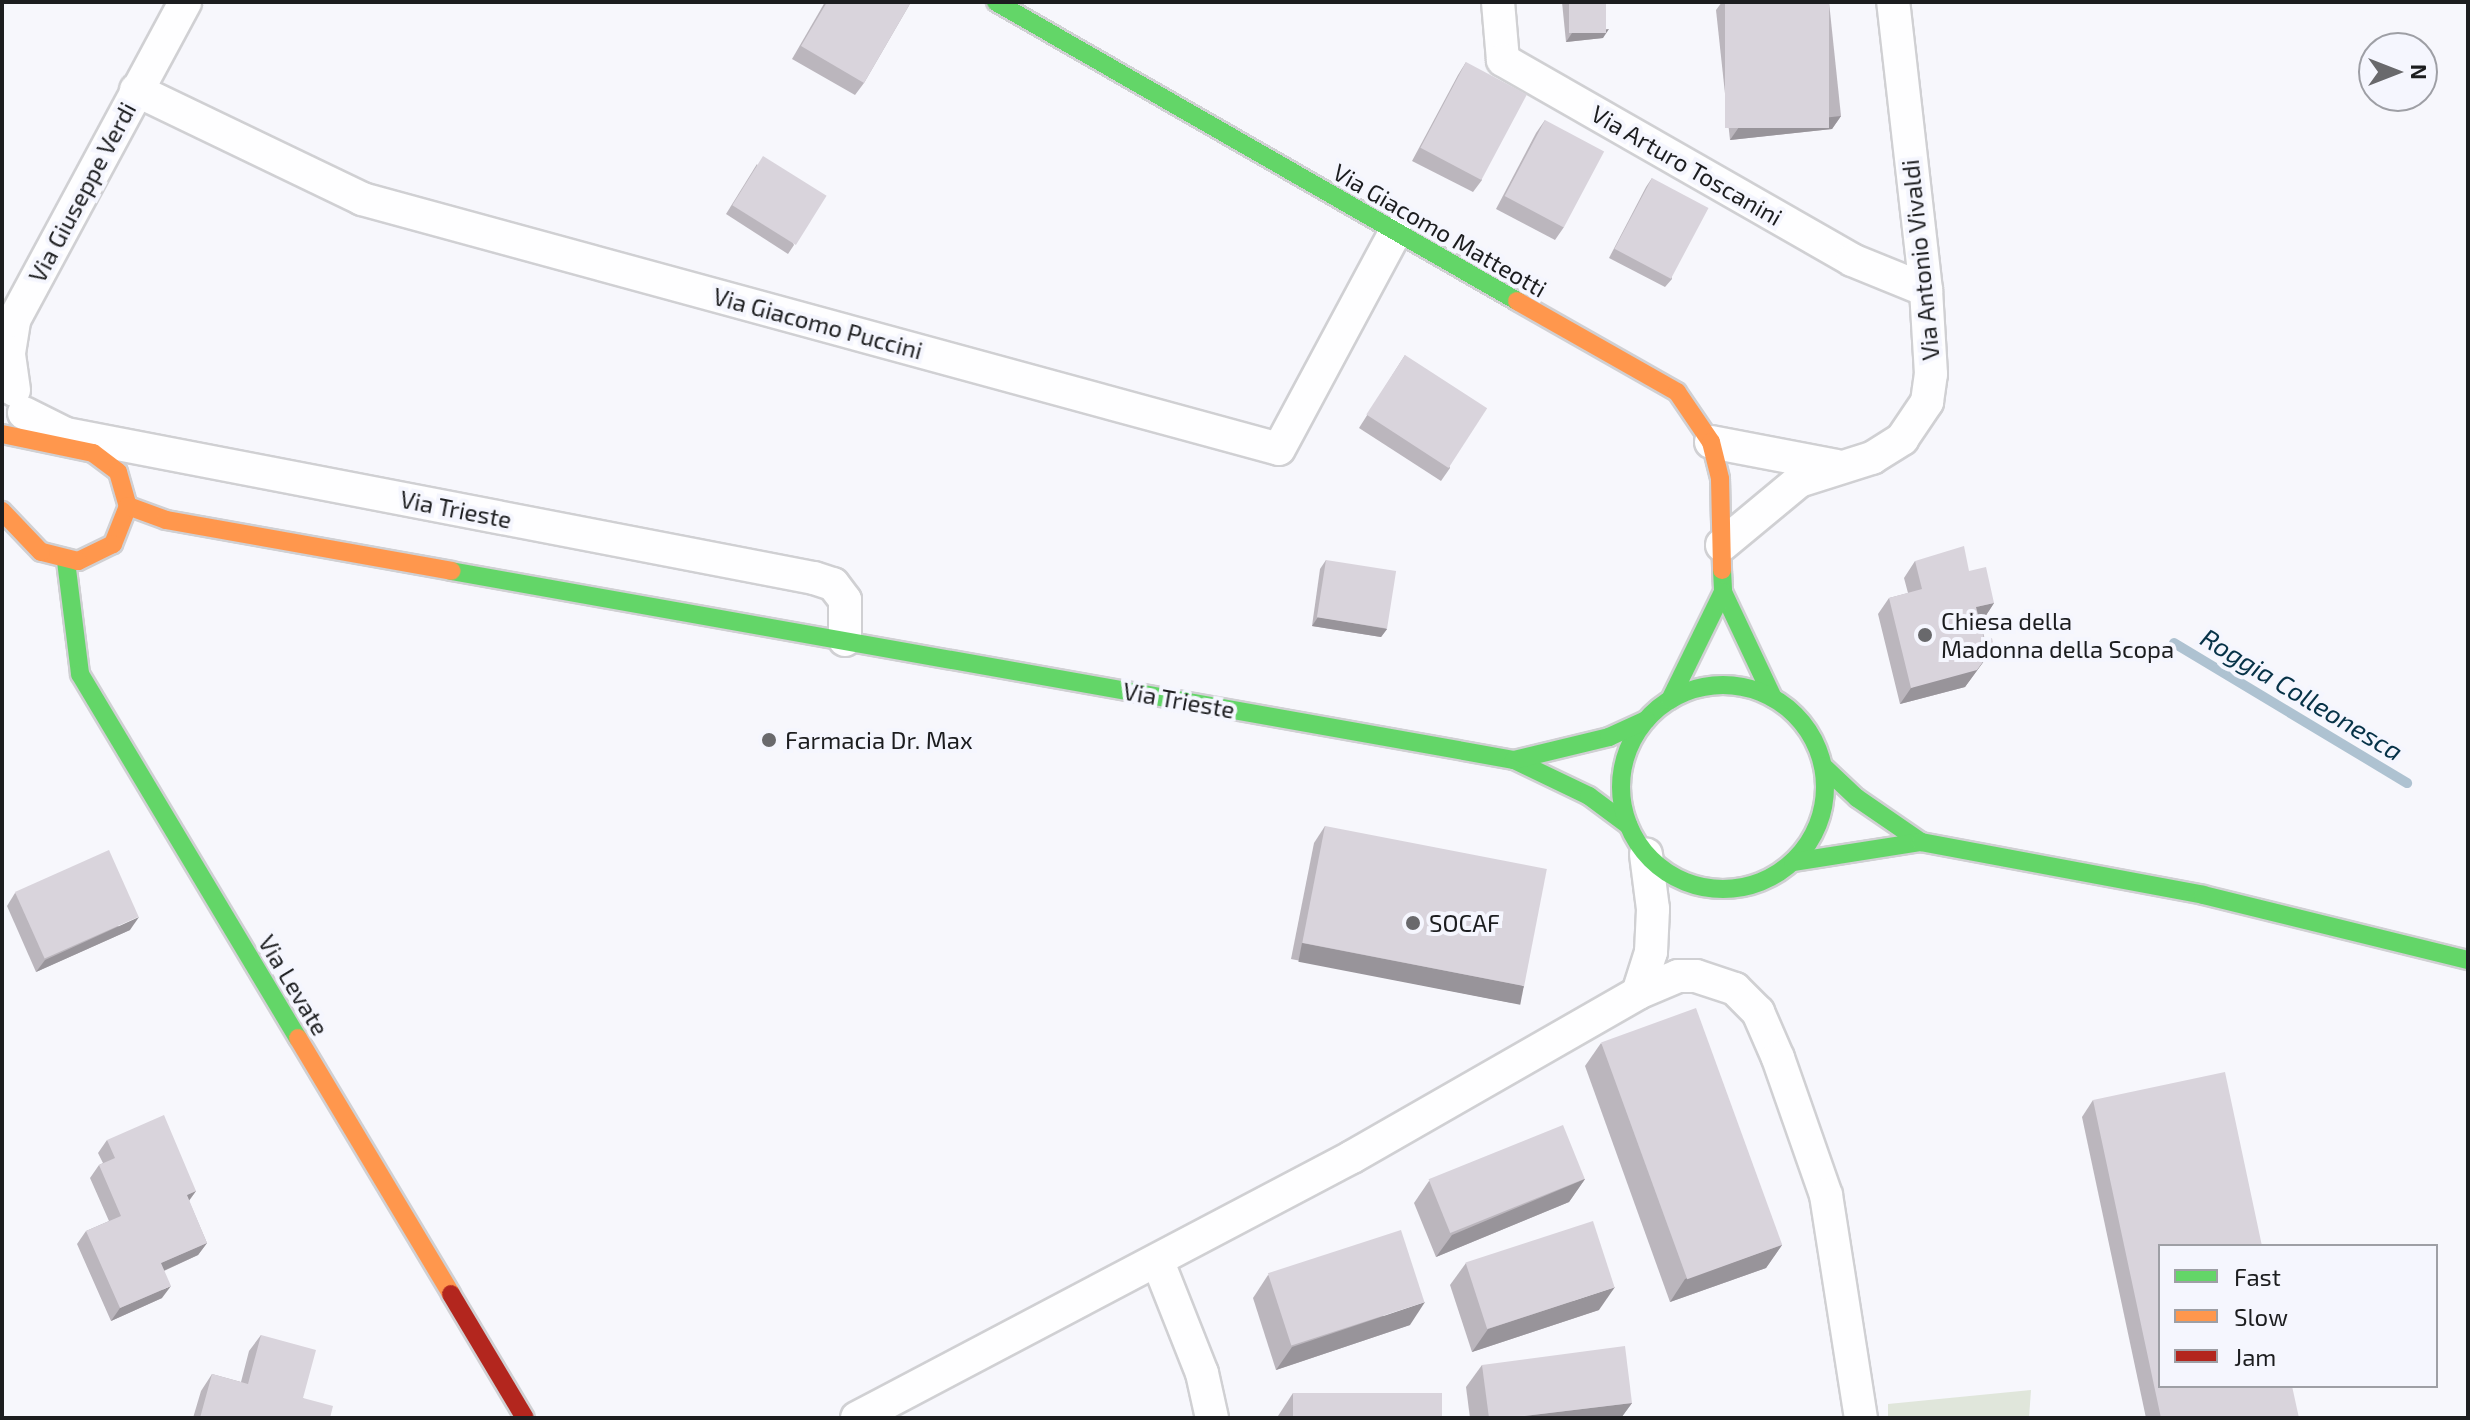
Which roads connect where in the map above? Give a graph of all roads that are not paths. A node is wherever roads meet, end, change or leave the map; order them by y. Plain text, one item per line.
1 (185, 2) edge
2 (998, 2) edge
3 (1498, 2) edge
4 (1893, 2) edge
5 (136, 90) junction
6 (1395, 233) junction
7 (1926, 290) junction
8 (13, 412) edge
9 (1711, 442) junction
10 (1837, 466) junction
11 (128, 506) junction
12 (2, 511) edge
13 (1722, 545) junction
14 (66, 561) junction
15 (1723, 592) junction
16 (845, 640) junction
17 (1773, 698) junction
18 (1670, 700) junction
19 (1646, 720) junction
20 (1514, 760) junction
21 (1823, 766) junction
22 (1628, 825) junction
23 (1921, 842) junction
24 (1646, 854) junction
25 (1793, 862) junction
26 (2468, 960) edge
27 (1638, 993) junction
28 (1158, 1262) junction
29 (525, 1418) edge
30 (857, 1418) edge
31 (1212, 1418) edge
32 (1861, 1418) edge

1 - 5 street, Via Giuseppe Verdi
2 - 6 main road, Via Giacomo Matteotti
3 - 7 street, Via Arturo Toscanini
4 - 7 street, Via Antonio Vivaldi
5 - 6 street, Via Giacomo Puccini
5 - 8 street, Via Giuseppe Verdi
6 - 9 main road, Via Giacomo Matteotti
7 - 10 street, Via Antonio Vivaldi
8 - 11 main road
8 - 16 street, Via Trieste
9 - 10 street, Via Antonio Vivaldi
9 - 13 main road, Via Giacomo Matteotti
10 - 13 street, Via Antonio Vivaldi
11 - 14 main road
11 - 16 main road, Via Trieste
12 - 14 main road
13 - 15 main road, Via Giacomo Matteotti
14 - 29 main road, Via Levate
15 - 17 main road
15 - 18 main road
16 - 20 main road, Via Trieste
17 - 18 main road
17 - 21 main road
18 - 19 main road
19 - 20 main road
19 - 22 main road
20 - 22 main road
21 - 23 main road
21 - 25 main road
22 - 24 main road
23 - 25 main road
23 - 26 main road
24 - 25 main road
24 - 27 street
27 - 28 street
27 - 32 street
28 - 30 street
28 - 31 street

